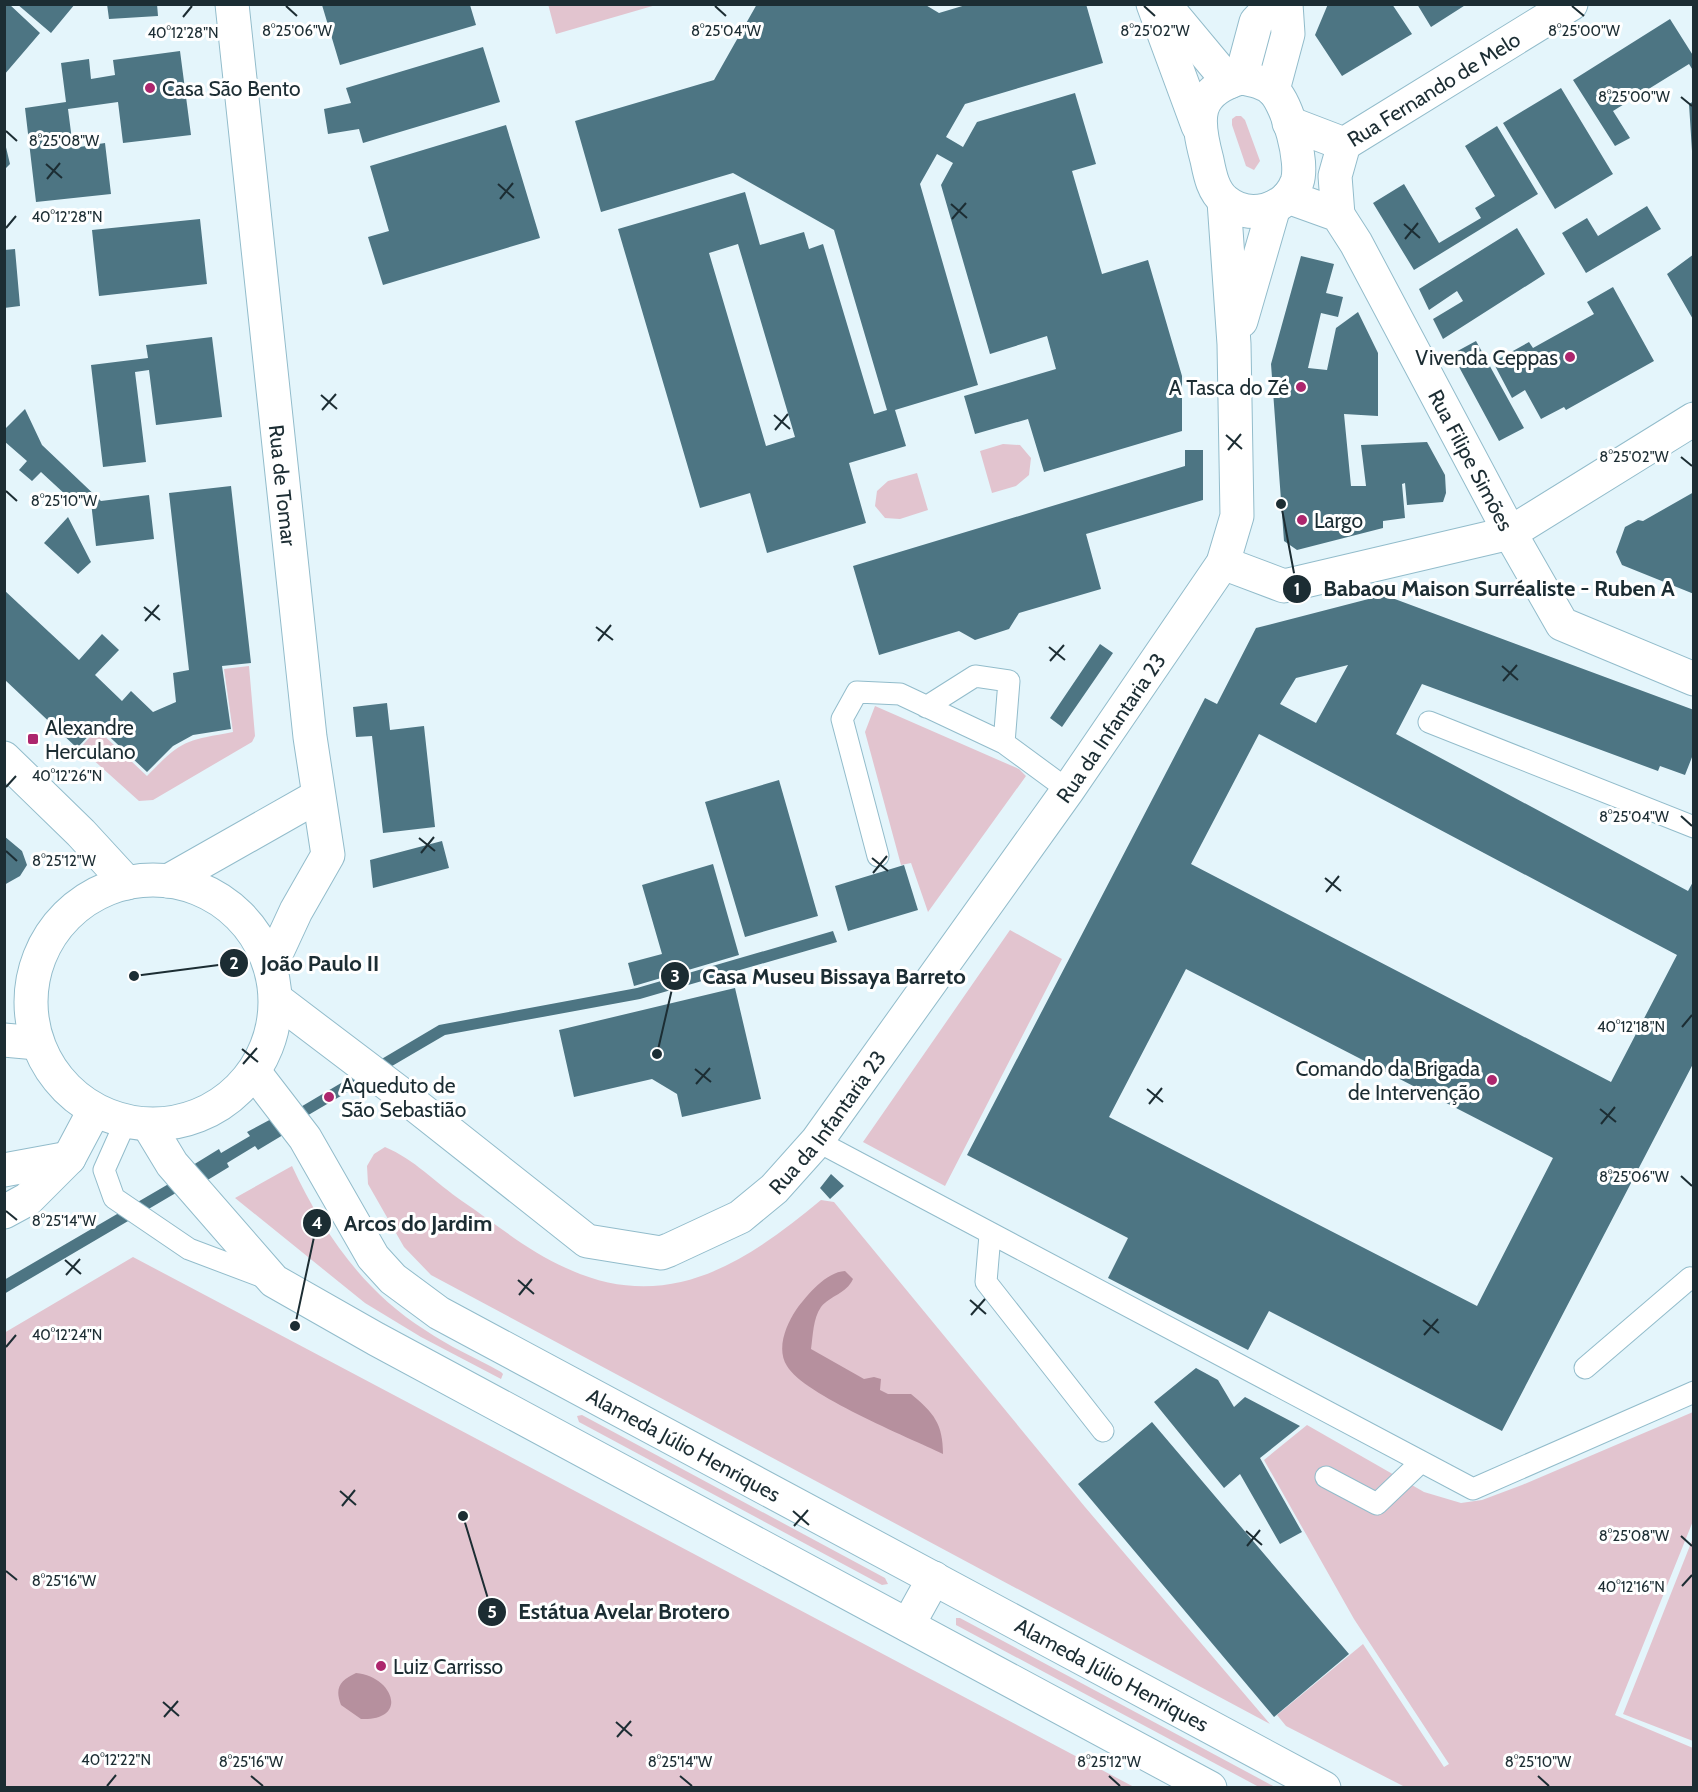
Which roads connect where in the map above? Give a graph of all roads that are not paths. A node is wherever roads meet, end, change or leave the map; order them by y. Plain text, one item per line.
1 (232, 4) edge
2 (1153, 4) edge
3 (1164, 4) edge
4 (1273, 4) edge
5 (1286, 4) edge
6 (1571, 4) edge
7 (1235, 80) junction
8 (1273, 90) junction
9 (1289, 123) junction
10 (1198, 126) junction
11 (1344, 144) junction
12 (1224, 201) junction
13 (1281, 202) junction
14 (1338, 215) junction
15 (1234, 344) junction
16 (1694, 419) edge
17 (1509, 533) junction
18 (1223, 563) junction
19 (1694, 679) edge
20 (926, 707) junction
21 (1429, 722) dead end
22 (1004, 743) junction
23 (4, 759) edge
24 (1068, 790) junction
25 (318, 796) junction
26 (1694, 827) edge
27 (878, 856) dead end
28 (168, 881) junction
29 (127, 883) junction
30 (271, 965) junction
31 (277, 1000) junction
32 (4, 1040) edge
33 (37, 1043) junction
34 (255, 1073) junction
35 (94, 1111) junction
36 (137, 1125) junction
37 (817, 1141) junction
38 (69, 1158) junction
39 (4, 1170) edge
40 (4, 1212) edge
41 (990, 1235) junction
42 (1694, 1280) edge
43 (274, 1281) junction
44 (1585, 1368) dead end
45 (1694, 1392) edge
46 (1103, 1431) dead end
47 (1421, 1462) junction
48 (1326, 1478) dead end
49 (934, 1578) junction
50 (908, 1625) junction
51 (1319, 1786) edge
52 (1210, 1788) edge

1 - 25 main road, Rua de Tomar
2 - 10 main road
3 - 7 main road
4 - 7 main road
5 - 8 main road
6 - 11 main road, Rua Fernando de Melo
7 - 8 main road
7 - 10 main road
8 - 9 main road
9 - 11 main road, Rua Fernando de Melo
9 - 13 main road
10 - 12 main road
11 - 14 main road
12 - 13 main road
12 - 15 main road
13 - 14 main road
13 - 15 main road
14 - 17 main road, Rua Filipe Simões
15 - 18 main road, Rua da Infantaria 23
16 - 17 main road
17 - 18 main road
17 - 19 main road, Rua Filipe Simões
18 - 24 main road, Rua da Infantaria 23
20 - 22 lane
20 - 22 lane
20 - 27 lane
21 - 26 lane
22 - 24 lane
23 - 29 main road
24 - 37 main road, Rua da Infantaria 23
25 - 28 main road
25 - 30 main road, Rua de Tomar
28 - 29 main road
28 - 30 main road
29 - 33 main road
30 - 31 main road
31 - 34 main road
31 - 37 main road, Rua da Infantaria 23
32 - 33 main road
33 - 35 main road
34 - 36 main road
34 - 49 main road, Alameda Júlio Henriques
35 - 36 main road
35 - 38 main road
36 - 43 main road
36 - 43 lane
37 - 41 lane
38 - 39 main road
38 - 40 main road
41 - 46 lane
41 - 47 lane
42 - 44 lane
43 - 50 main road
45 - 47 lane
47 - 48 lane
49 - 50 main road
49 - 51 main road, Alameda Júlio Henriques
50 - 52 main road

